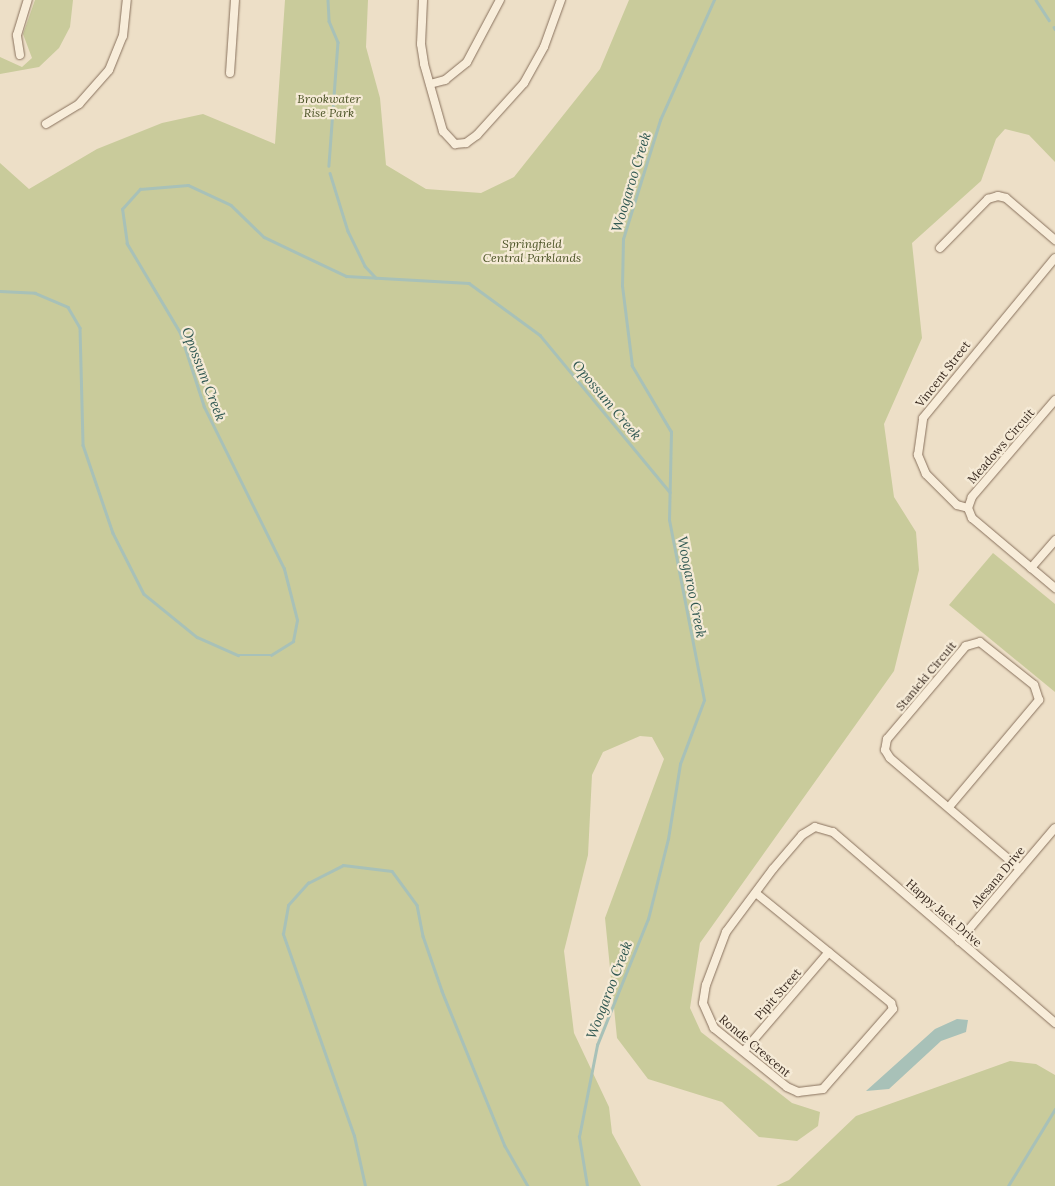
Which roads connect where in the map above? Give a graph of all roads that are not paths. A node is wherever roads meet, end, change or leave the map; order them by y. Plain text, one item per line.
1 (28, 0) edge
2 (127, 0) edge
3 (235, 0) edge
4 (423, 0) edge
5 (500, 0) edge
6 (560, 0) edge
7 (20, 55) dead end
8 (230, 73) dead end
9 (430, 84) junction
10 (46, 124) dead end
11 (1055, 240) edge
12 (940, 248) dead end
13 (1055, 258) edge
14 (1055, 400) edge
15 (968, 508) junction
16 (1055, 540) edge
17 (1031, 568) junction
18 (1055, 588) edge
19 (949, 807) junction
20 (815, 827) joint
21 (1055, 828) edge
22 (1020, 869) junction
23 (757, 894) junction
24 (959, 941) junction
25 (829, 952) junction
26 (1055, 1023) edge
27 (744, 1052) junction

1 - 7 street
2 - 10 street
3 - 8 street
4 - 9 street
5 - 9 street
6 - 9 street
11 - 12 street
13 - 15 street, Vincent Street
14 - 15 street, Meadows Circuit
15 - 17 street
16 - 17 street
17 - 18 street
19 - 19 street, Stanicki Circuit
19 - 22 street, Stanicki Circuit
20 - 23 street, Ronde Crescent
20 - 24 street, Happy Jack Drive
21 - 22 street, Alesana Drive
22 - 24 street, Alesana Drive
23 - 25 street, Ronde Crescent
23 - 27 street, Ronde Crescent
24 - 26 street, Happy Jack Drive
25 - 27 street, Pipit Street
25 - 27 street, Ronde Crescent

